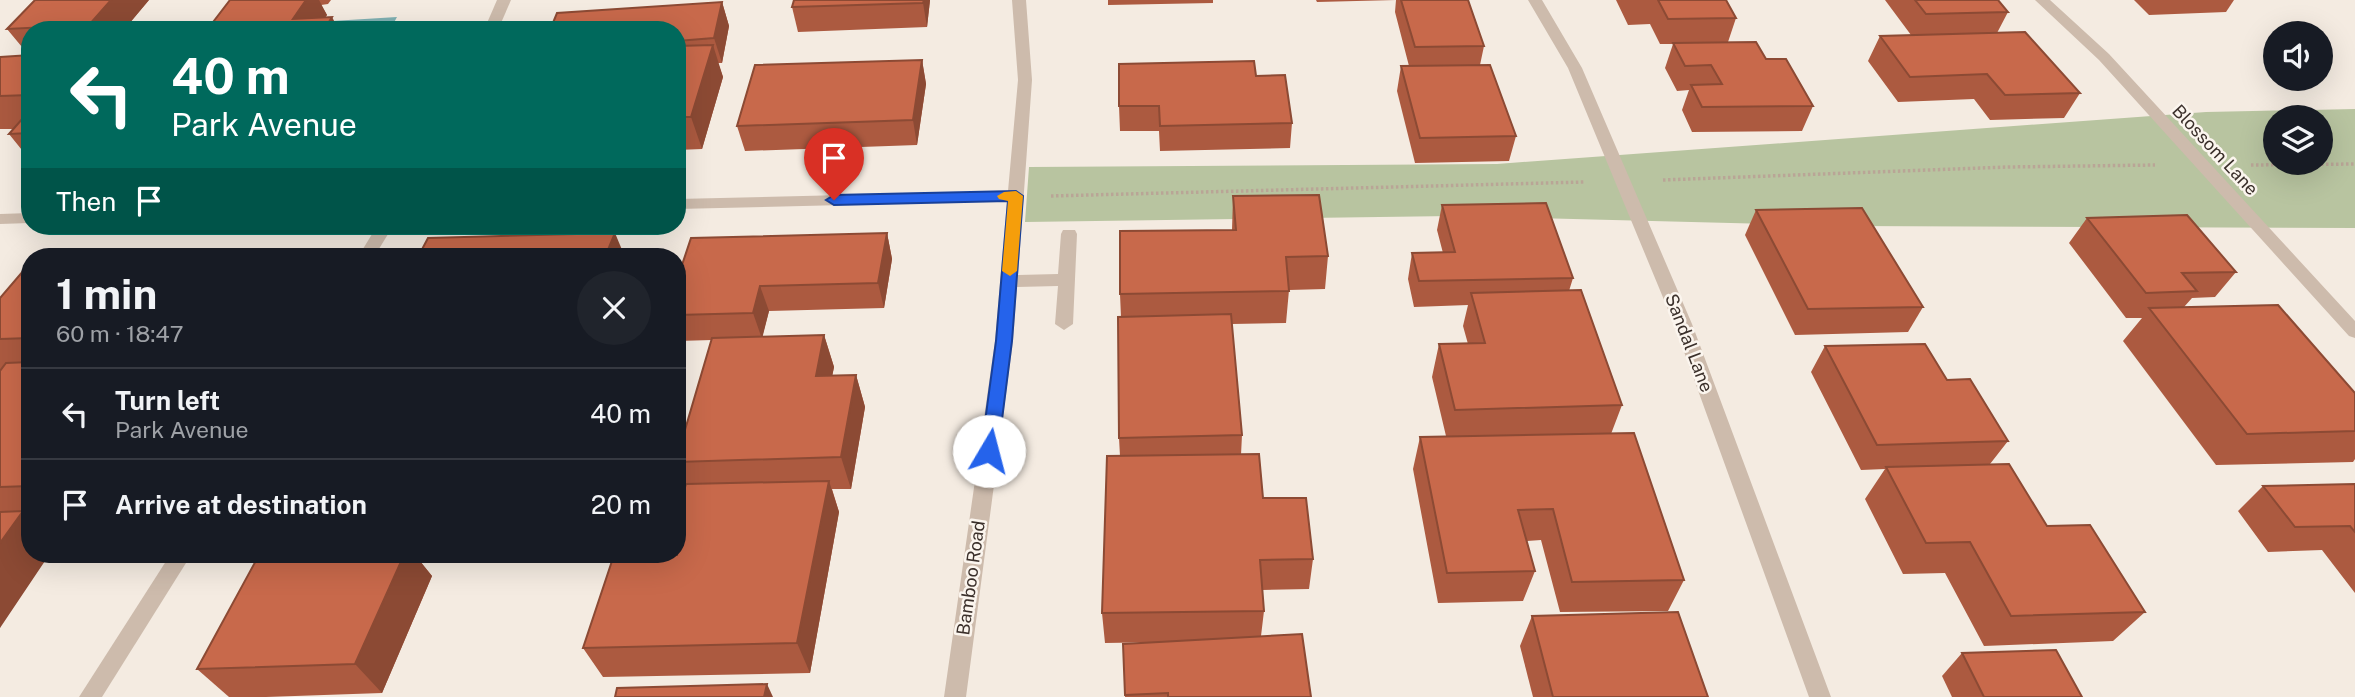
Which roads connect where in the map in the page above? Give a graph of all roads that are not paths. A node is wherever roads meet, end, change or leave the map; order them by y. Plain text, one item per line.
1 (504, 0) edge
2 (1020, 0) edge
3 (1535, 0) edge
4 (2042, 0) edge
5 (495, 21) edge
6 (1016, 196) junction
7 (686, 204) edge
8 (21, 218) edge
9 (0, 219) edge
10 (1069, 234) dead end
11 (1066, 280) junction
12 (1009, 281) junction
13 (1064, 324) dead end
14 (2355, 332) edge
15 (176, 563) edge
16 (90, 697) edge
17 (955, 697) edge
18 (1820, 697) edge

1 - 5 street
2 - 6 street, Bamboo Road
3 - 18 street, Sandal Lane
4 - 14 street, Blossom Lane
6 - 7 street
6 - 12 street, Bamboo Road
8 - 9 street
10 - 11 street
11 - 12 street
11 - 13 street
12 - 17 street, Bamboo Road
15 - 16 street

